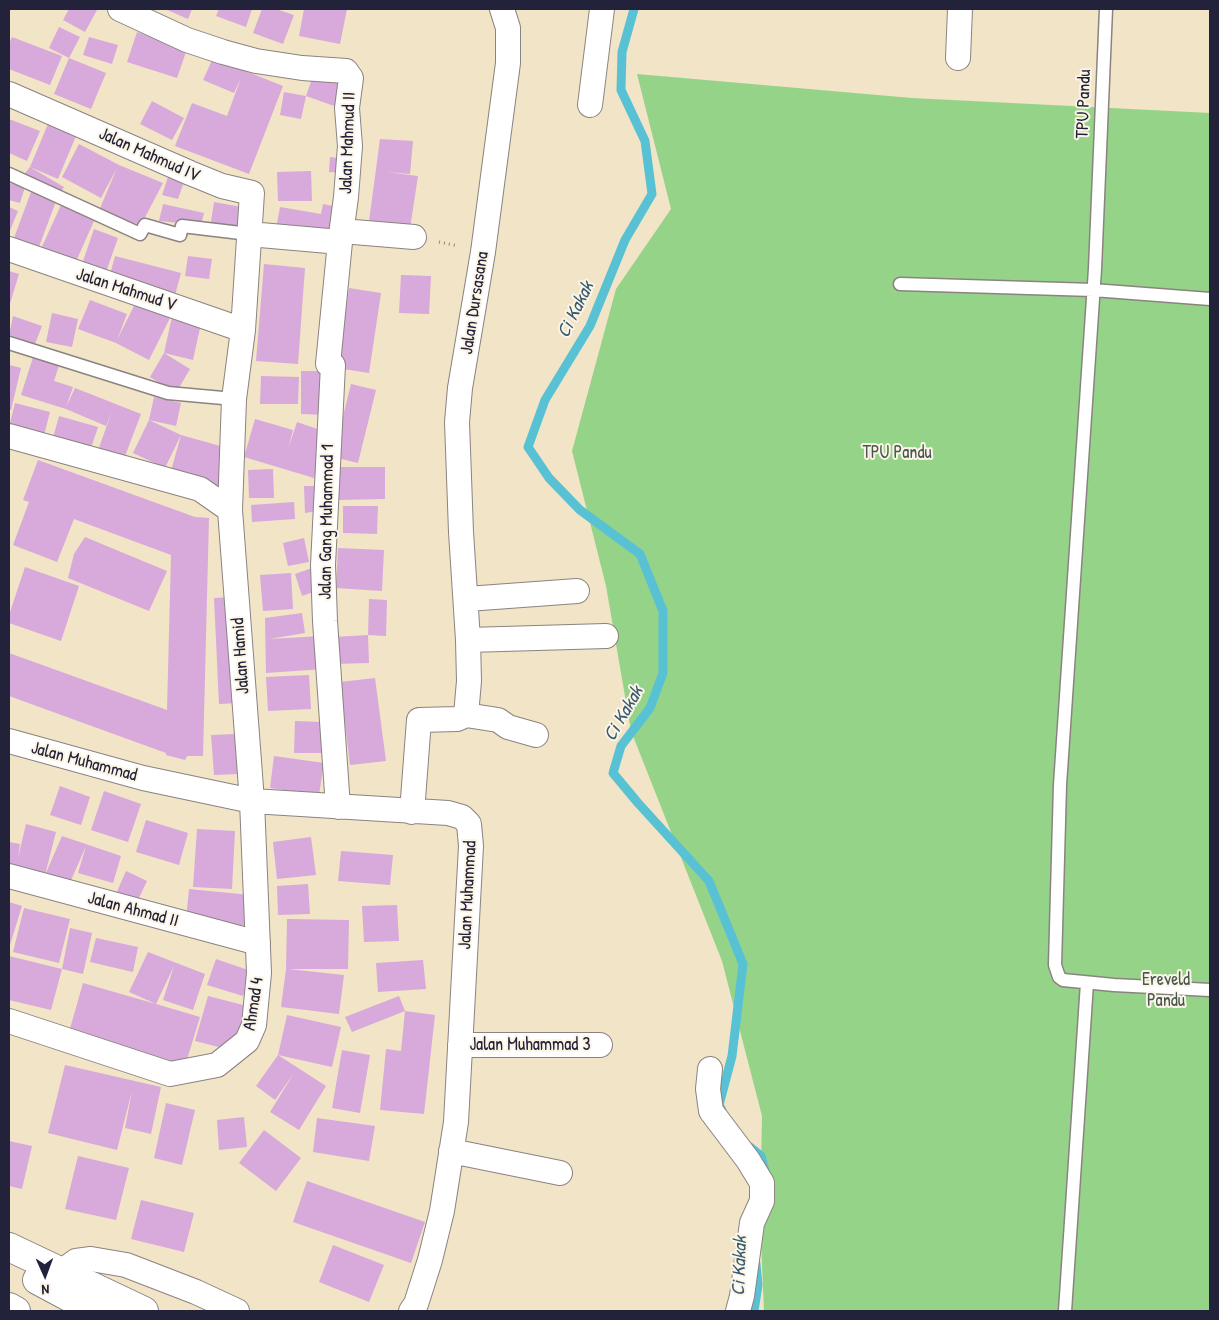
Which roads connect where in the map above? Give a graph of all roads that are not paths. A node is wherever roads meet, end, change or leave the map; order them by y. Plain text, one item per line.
1 (120, 9) edge
2 (502, 9) edge
3 (602, 9) edge
4 (960, 9) edge
5 (1106, 9) edge
6 (958, 58) dead end
7 (9, 94) edge
8 (590, 105) dead end
9 (9, 174) edge
10 (249, 234) junction
11 (341, 236) junction
12 (414, 237) road end
13 (9, 249) edge
14 (900, 284) dead end
15 (1094, 290) junction
16 (1210, 299) edge
17 (243, 330) junction
18 (9, 342) edge
19 (234, 399) junction
20 (9, 436) edge
21 (230, 510) junction
22 (577, 591) dead end
23 (467, 600) junction
24 (606, 636) dead end
25 (468, 640) junction
26 (466, 715) junction
27 (536, 735) dead end
28 (9, 741) edge
29 (252, 801) junction
30 (338, 807) junction
31 (412, 812) junction
32 (9, 876) edge
33 (258, 943) junction
34 (1087, 983) junction
35 (1210, 990) edge
36 (9, 1021) edge
37 (460, 1045) junction
38 (600, 1045) dead end
39 (710, 1069) dead end
40 (451, 1151) junction
41 (560, 1173) dead end
42 (9, 1252) edge
43 (61, 1272) junction
44 (9, 1307) edge
45 (16, 1311) edge
46 (95, 1311) edge
47 (144, 1311) edge
48 (238, 1311) edge
49 (411, 1311) edge
50 (738, 1311) edge
51 (1065, 1311) edge

1 - 11 street, Jalan Mahmud II
2 - 23 street, Jalan Dursasana
3 - 8 street
4 - 6 street
5 - 15 lane, TPU Pandu
7 - 10 street, Jalan Mahmud IV
9 - 10 lane
10 - 11 street
10 - 17 street, Jalan Hamid
11 - 12 street
11 - 30 street, Jalan Gang Muhammad 1
13 - 17 street, Jalan Mahmud V
14 - 15 lane
15 - 16 lane
15 - 34 lane, TPU Pandu
17 - 19 street, Jalan Hamid
18 - 19 lane
19 - 21 street, Jalan Hamid
20 - 21 street
21 - 29 street, Jalan Hamid
22 - 23 street
23 - 25 street, Jalan Dursasana
24 - 25 street
25 - 26 street, Jalan Dursasana
26 - 27 street
26 - 31 street
28 - 29 street, Jalan Muhammad
29 - 30 street, Jalan Muhammad
29 - 33 street, Ahmad 4
30 - 31 street, Jalan Muhammad
31 - 37 street, Jalan Muhammad
32 - 33 street, Jalan Ahmad II
33 - 36 street, Ahmad 4
34 - 35 lane
34 - 51 lane
37 - 38 street, Jalan Muhammad 3
37 - 40 street, Jalan Muhammad
39 - 50 street
40 - 41 street
40 - 49 street, Jalan Muhammad
42 - 43 highway
42 - 46 highway
43 - 47 highway
43 - 48 street
44 - 45 highway

